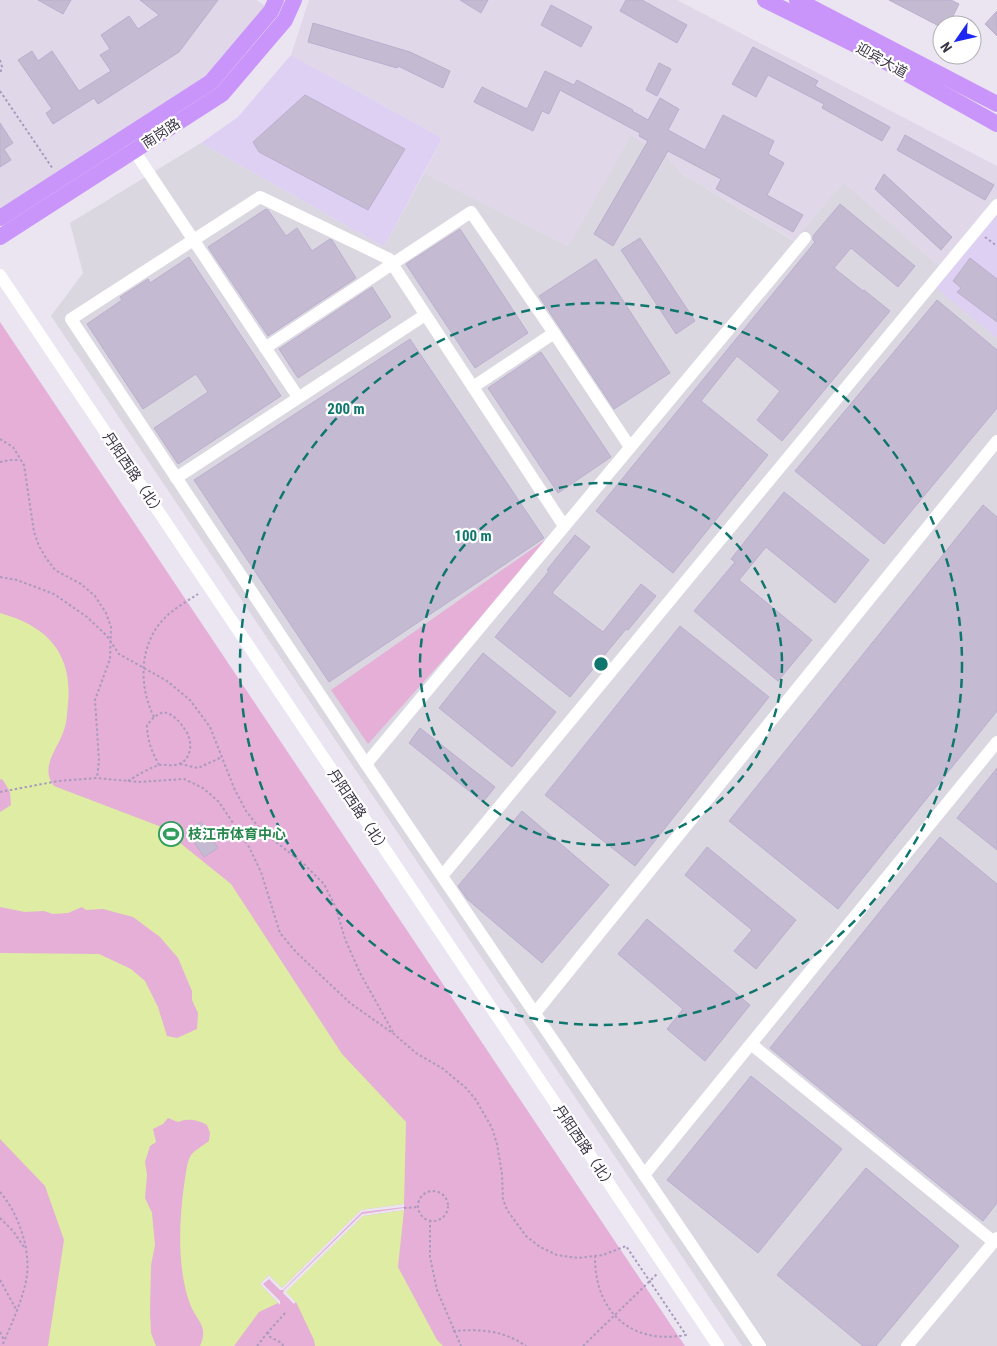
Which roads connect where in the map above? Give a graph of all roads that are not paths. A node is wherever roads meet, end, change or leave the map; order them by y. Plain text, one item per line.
1 (276, 0) edge
2 (294, 0) edge
3 (765, 0) edge
4 (797, 0) edge
5 (997, 104) edge
6 (997, 124) edge
7 (129, 144) junction
8 (997, 205) edge
9 (0, 218) edge
10 (0, 237) edge
11 (805, 238) dead end
12 (193, 240) junction
13 (392, 264) junction
14 (0, 275) edge
15 (425, 314) junction
16 (554, 334) junction
17 (264, 348) junction
18 (473, 387) junction
19 (298, 397) junction
20 (997, 441) edge
21 (630, 447) junction
22 (176, 478) junction
23 (564, 526) junction
24 (997, 742) edge
25 (366, 764) junction
26 (442, 876) junction
27 (535, 1013) junction
28 (751, 1044) junction
29 (644, 1175) junction
30 (995, 1240) edge
31 (718, 1346) edge
32 (760, 1346) edge
33 (907, 1346) edge

1 - 7 main road, 南岗路
2 - 7 main road, 南岗路
3 - 6 main road, 迎宾大道
4 - 5 main road, 迎宾大道
7 - 9 main road, 南岗路
7 - 10 main road, 南岗路
7 - 12 street
8 - 26 street
11 - 21 street
12 - 13 street
12 - 17 street
12 - 22 street
13 - 15 street
13 - 16 street
13 - 17 street
14 - 31 street, 丹阳西路（北）
15 - 18 street
15 - 19 street
16 - 18 street
16 - 21 street
17 - 19 street
18 - 23 street
19 - 22 street
20 - 27 street
21 - 23 street
22 - 25 street
23 - 25 street
24 - 28 street
25 - 26 street
26 - 27 street
27 - 29 street
28 - 29 street
28 - 30 street
29 - 32 street
30 - 33 street

